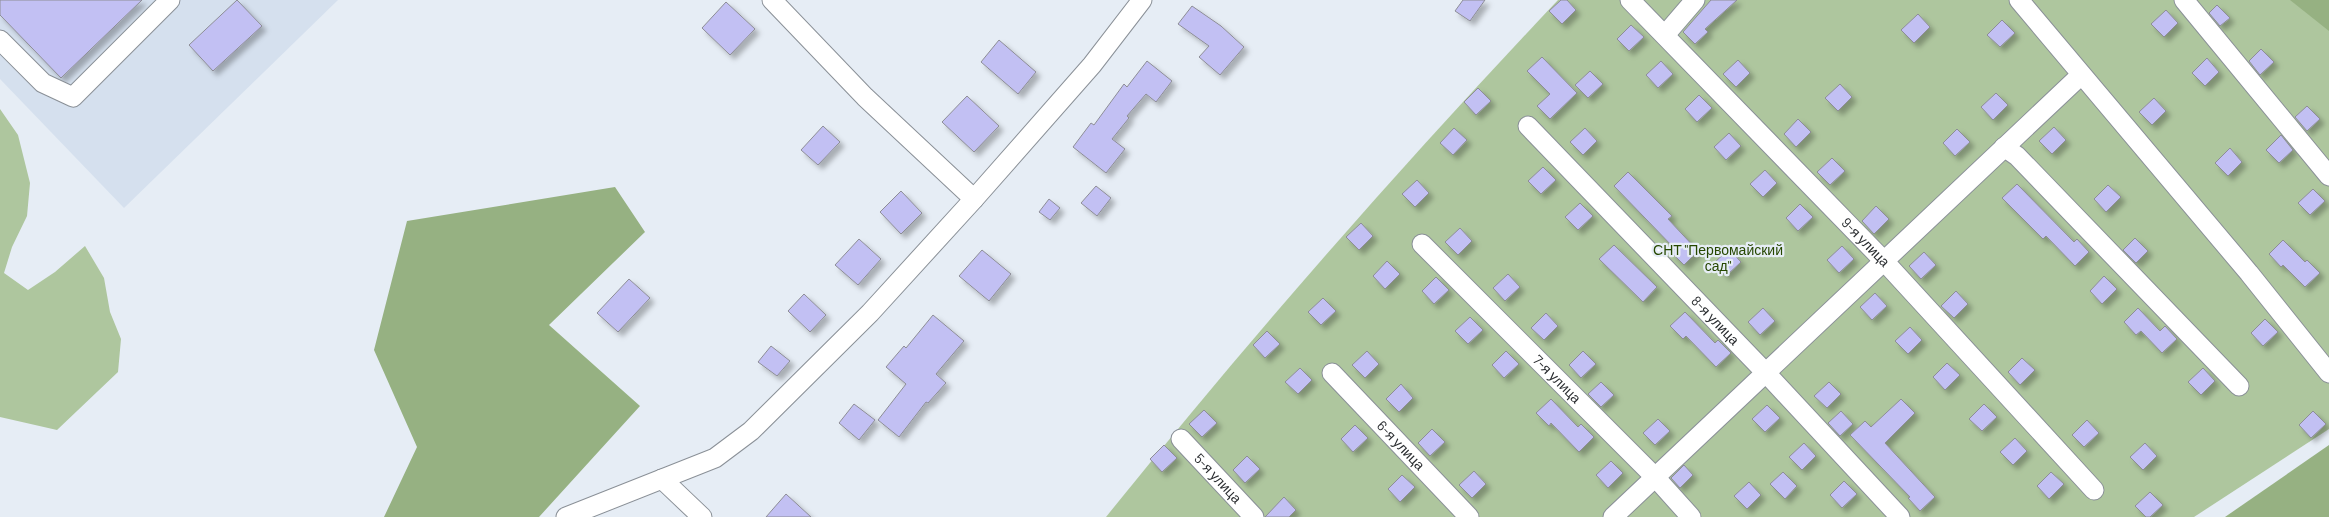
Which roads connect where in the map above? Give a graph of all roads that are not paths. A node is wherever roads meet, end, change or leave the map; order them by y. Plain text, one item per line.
1 (170, 0) edge
2 (772, 0) edge
3 (1142, 0) edge
4 (1630, 0) edge
5 (1695, 0) edge
6 (2018, 0) edge
7 (2184, 0) edge
8 (1665, 35) junction
9 (0, 40) edge
10 (2081, 74) junction
11 (1528, 126) dead end
12 (2004, 147) junction
13 (2329, 176) edge
14 (974, 199) junction
15 (1422, 244) dead end
16 (1884, 261) junction
17 (1332, 373) dead end
18 (1766, 373) junction
19 (2329, 373) edge
20 (2239, 386) dead end
21 (1182, 439) dead end
22 (1655, 477) junction
23 (662, 479) junction
24 (2094, 490) dead end
25 (566, 517) edge
26 (702, 517) edge
27 (1254, 517) edge
28 (1469, 517) edge
29 (1613, 517) edge
30 (1691, 517) edge
31 (1900, 517) edge

1 - 9 street
2 - 14 street
3 - 14 street
4 - 8 street, 9-я улица
5 - 8 street
6 - 10 street
7 - 13 street
8 - 16 street, 9-я улица
10 - 12 street
10 - 19 street
11 - 18 street, 8-я улица
12 - 16 street
12 - 20 street
14 - 23 street
15 - 22 street, 7-я улица
16 - 18 street
16 - 24 street, 9-я улица
17 - 28 street, 6-я улица
18 - 22 street
18 - 31 street, 8-я улица
21 - 27 street, 5-я улица
22 - 29 street
22 - 30 street, 7-я улица
23 - 25 street
23 - 26 street

